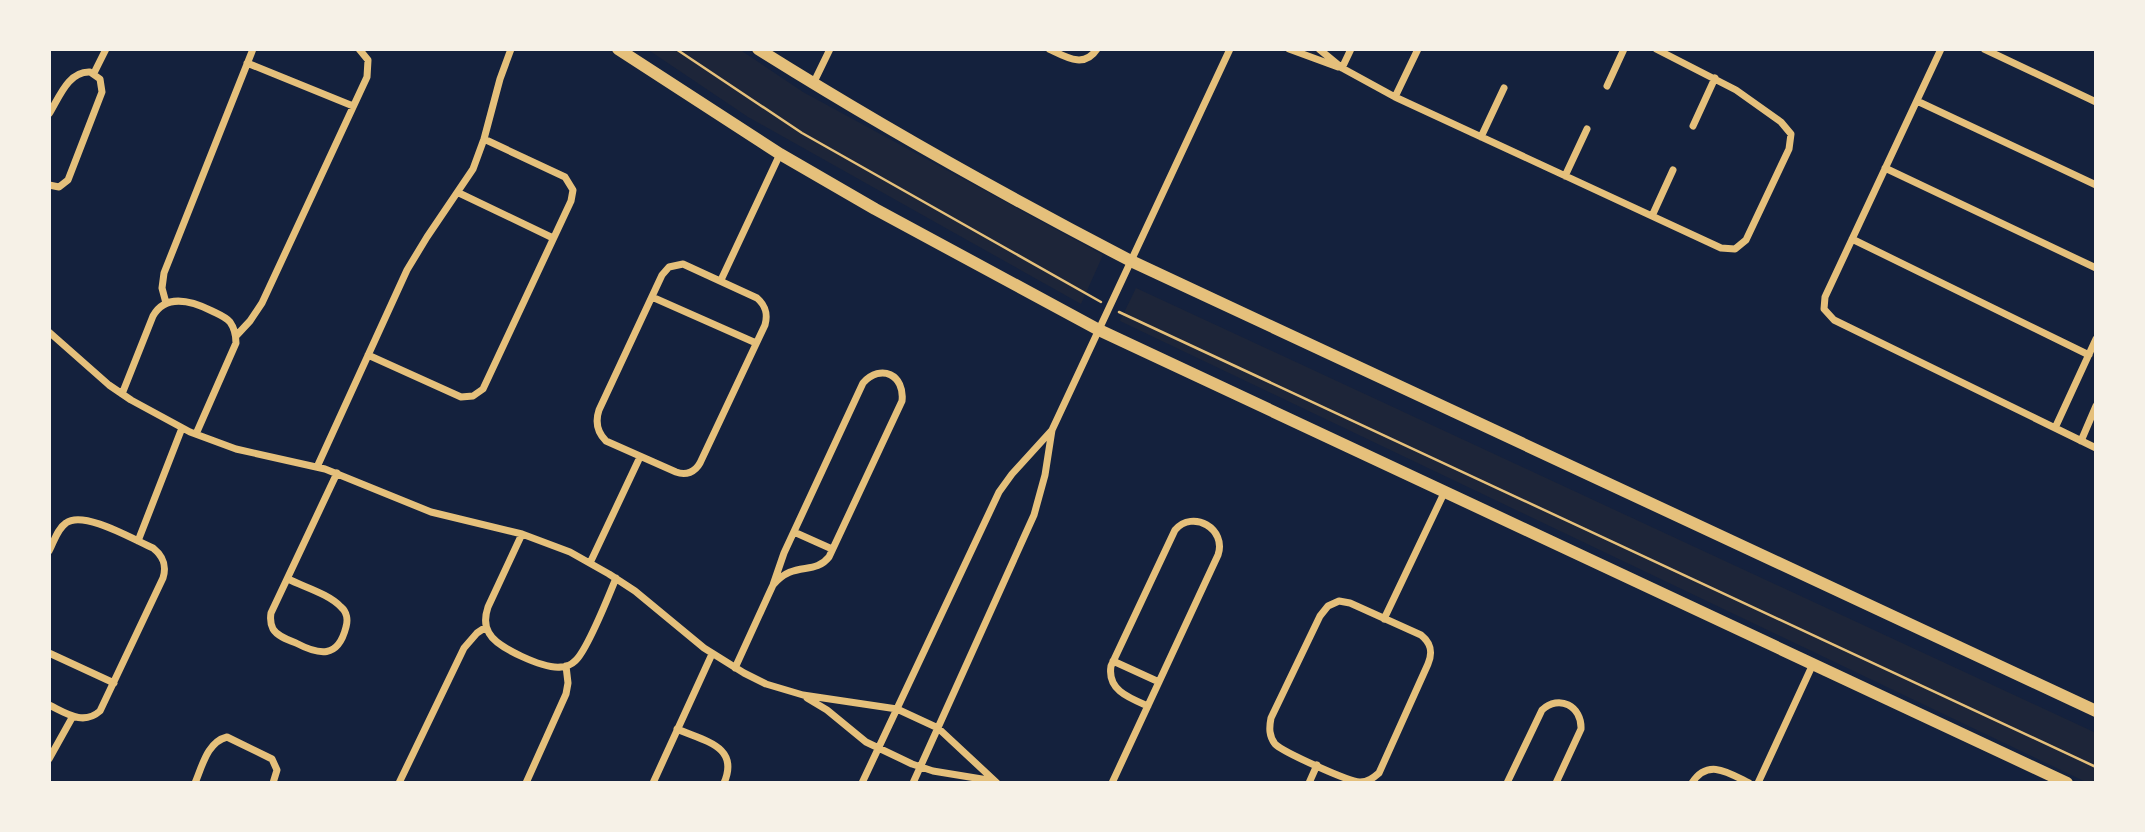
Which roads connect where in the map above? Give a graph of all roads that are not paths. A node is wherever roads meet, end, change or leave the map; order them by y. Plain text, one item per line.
1 (106, 49) edge
2 (253, 49) edge
3 (359, 49) edge
4 (511, 49) edge
5 (618, 49) edge
6 (758, 49) edge
7 (830, 49) edge
8 (1049, 49) edge
9 (1097, 49) edge
10 (1230, 49) edge
11 (1289, 49) edge
12 (1319, 49) edge
13 (1351, 49) edge
14 (1418, 49) edge
15 (1624, 49) edge
16 (1656, 49) edge
17 (1941, 49) edge
18 (1984, 49) edge
19 (247, 63) junction
20 (1342, 68) junction
21 (94, 73) junction
22 (1715, 78) junction
23 (813, 84) junction
24 (1607, 86) dead end
25 (1504, 88) dead end
26 (1395, 97) junction
27 (1917, 101) junction
28 (2096, 102) edge
29 (353, 106) junction
30 (49, 114) edge
31 (1693, 126) dead end
32 (1587, 129) dead end
33 (1481, 137) junction
34 (484, 139) junction
35 (780, 154) junction
36 (1885, 168) junction
37 (1673, 170) dead end
38 (1565, 176) junction
39 (49, 185) edge
40 (2096, 185) edge
41 (459, 193) junction
42 (1652, 216) junction
43 (554, 238) junction
44 (1852, 239) junction
45 (1131, 261) junction
46 (2096, 268) edge
47 (721, 280) junction
48 (652, 297) junction
49 (166, 303) junction
50 (1099, 330) junction
51 (49, 332) edge
52 (236, 336) junction
53 (2096, 339) edge
54 (756, 343) junction
55 (368, 355) junction
56 (2089, 355) junction
57 (122, 394) junction
58 (2096, 407) edge
59 (182, 428) junction
60 (2056, 428) junction
61 (1052, 430) junction
62 (196, 434) junction
63 (2081, 440) junction
64 (2096, 448) edge
65 (640, 457) junction
66 (317, 467) junction
67 (337, 473) junction
68 (1445, 492) junction
69 (794, 532) junction
70 (522, 534) junction
71 (138, 541) junction
72 (832, 550) junction
73 (49, 551) edge
74 (783, 553) junction
75 (590, 563) junction
76 (795, 569) junction
77 (616, 578) junction
78 (288, 579) junction
79 (773, 585) junction
80 (1384, 619) junction
81 (486, 627) junction
82 (49, 653) edge
83 (712, 654) junction
84 (1113, 661) junction
85 (1813, 664) junction
86 (566, 666) junction
87 (735, 668) junction
88 (1158, 682) junction
89 (114, 683) junction
90 (803, 695) junction
91 (49, 705) edge
92 (1148, 706) junction
93 (897, 709) junction
94 (2096, 711) edge
95 (72, 716) junction
96 (677, 729) junction
97 (937, 729) junction
98 (878, 748) junction
99 (49, 759) edge
100 (972, 761) junction
101 (1317, 765) junction
102 (920, 767) junction
103 (966, 776) junction
104 (996, 782) edge
105 (196, 783) edge
106 (273, 783) edge
107 (399, 783) edge
108 (526, 783) edge
109 (653, 783) edge
110 (724, 783) edge
111 (862, 783) edge
112 (913, 783) edge
113 (1112, 783) edge
114 (1309, 783) edge
115 (1507, 783) edge
116 (1556, 783) edge
117 (1692, 783) edge
118 (1749, 783) edge
119 (1758, 783) edge
120 (2067, 783) edge

1 - 21 street
2 - 19 street
3 - 29 street
4 - 34 street
5 - 35 street
6 - 23 street
7 - 23 street
8 - 9 street
10 - 45 street
11 - 20 street
12 - 20 street
13 - 20 street
14 - 26 street
15 - 24 street
16 - 22 street
17 - 27 street
18 - 28 street
19 - 29 street
19 - 49 street
20 - 26 street
21 - 30 street
21 - 39 street
22 - 31 street
22 - 42 street
23 - 45 street
25 - 33 street
26 - 33 street
27 - 36 street
27 - 40 street
29 - 52 street
32 - 38 street
33 - 38 street
34 - 41 street
34 - 43 street
35 - 47 street
35 - 50 street
36 - 44 street
36 - 46 street
37 - 42 street
38 - 42 street
41 - 43 street
41 - 55 street
43 - 55 street
44 - 56 street
44 - 60 street
45 - 50 street
45 - 94 street
47 - 48 street
47 - 54 street
48 - 54 street
48 - 65 street
49 - 52 street
49 - 57 street
50 - 61 street
50 - 68 street
51 - 57 street
52 - 62 street
53 - 56 street
54 - 65 street
55 - 66 street
56 - 60 street
57 - 59 street
58 - 63 street
59 - 62 street
59 - 71 street
60 - 63 street
61 - 93 street
61 - 97 street
62 - 66 street
63 - 64 street
65 - 75 street
66 - 67 street
67 - 70 street
67 - 78 street
68 - 80 street
68 - 85 street
69 - 72 street
69 - 72 street
69 - 74 street
70 - 75 street
70 - 81 street
71 - 73 street
71 - 89 street
72 - 76 street
74 - 76 street
74 - 79 street
75 - 77 street
76 - 79 street
77 - 83 street
77 - 86 street
78 - 78 street
79 - 87 street
80 - 101 street
80 - 101 street
81 - 86 street
81 - 107 street
82 - 89 street
83 - 87 street
83 - 96 street
84 - 88 street
84 - 88 street
84 - 92 street
85 - 119 street
85 - 120 street
86 - 108 street
87 - 90 street
88 - 92 street
89 - 95 street
90 - 93 street
90 - 98 street
91 - 95 street
92 - 113 street
93 - 97 street
93 - 98 street
95 - 99 street
96 - 109 street
96 - 110 street
97 - 100 street
97 - 102 street
98 - 102 street
98 - 111 street
100 - 103 street
100 - 104 street
101 - 114 street
102 - 103 street
102 - 112 street
103 - 104 street
105 - 106 street
115 - 116 street
117 - 118 street

